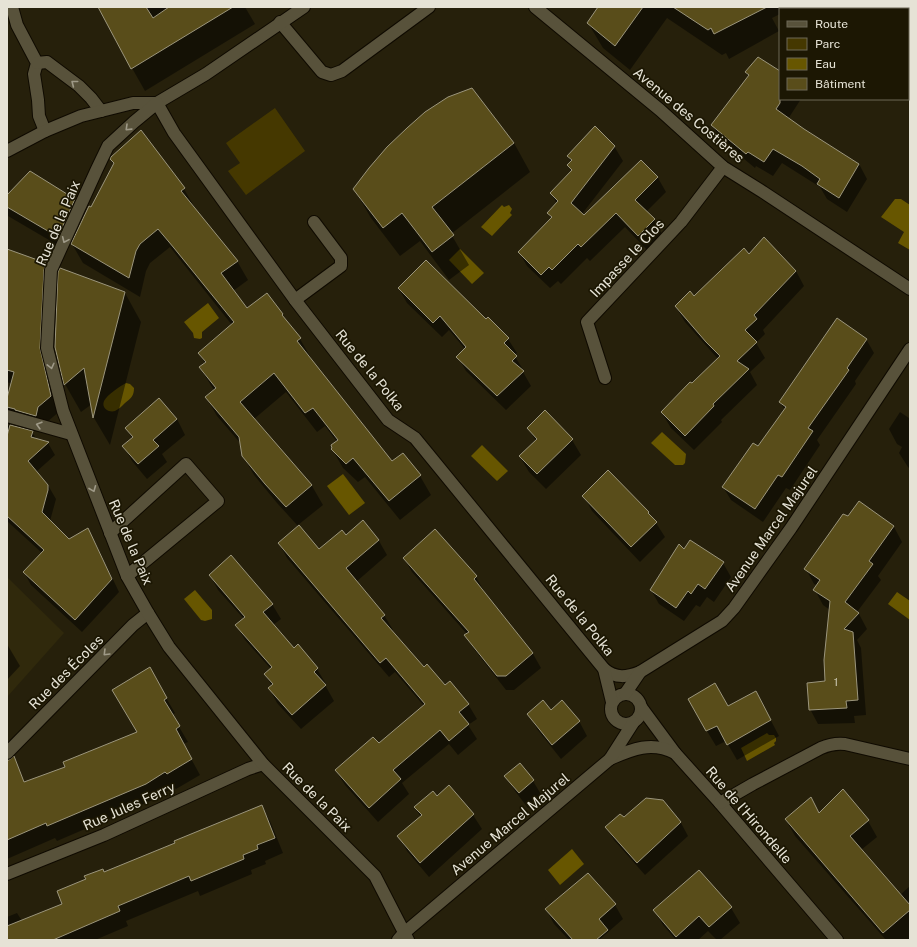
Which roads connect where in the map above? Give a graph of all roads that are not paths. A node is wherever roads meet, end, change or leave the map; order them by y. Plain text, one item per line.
1 (12, 7) edge
2 (304, 7) edge
3 (429, 7) edge
4 (540, 9) edge
5 (280, 22) junction
6 (37, 62) junction
7 (157, 103) junction
8 (101, 111) junction
9 (45, 130) junction
10 (7, 151) edge
11 (723, 167) junction
12 (314, 222) dead end
13 (910, 289) edge
14 (295, 300) junction
15 (910, 349) edge
16 (605, 378) dead end
17 (7, 416) edge
18 (71, 434) junction
19 (110, 533) junction
20 (127, 576) junction
21 (148, 613) junction
22 (604, 669) junction
23 (640, 672) junction
24 (625, 694) junction
25 (612, 702) junction
26 (641, 707) junction
27 (632, 723) junction
28 (7, 752) edge
29 (675, 753) junction
30 (610, 759) junction
31 (910, 759) edge
32 (264, 764) junction
33 (720, 803) junction
34 (7, 874) edge
35 (403, 938) edge
36 (837, 940) edge

1 - 6 street
2 - 5 street, Rue de la Paix
3 - 5 street
4 - 11 street, Avenue des Costières
5 - 7 street, Rue de la Paix
8 -> 6 street
6 - 9 street
7 - 8 street
7 - 14 street, Rue de la Polka
7 -> 18 street, Rue de la Paix
8 - 9 street
9 - 10 street
11 - 13 street, Avenue des Costières
11 - 16 street, Impasse le Clos
12 - 14 street
14 - 22 street, Rue de la Polka
15 - 23 street, Avenue Marcel Majurel
18 -> 17 street
18 -> 19 street, Rue de la Paix
19 - 20 street, Rue de la Paix
19 - 20 street
20 - 21 street, Rue de la Paix
21 -> 28 street, Rue des Écoles
21 - 32 street, Rue de la Paix
22 - 23 street
22 - 25 street, Rue de la Polka
23 - 24 street, Avenue Marcel Majurel
24 - 25 street, Avenue Marcel Majurel
24 - 26 street
25 - 27 street
26 - 27 street, Avenue Marcel Majurel
26 - 29 street, Rue de l'Hirondelle
27 - 30 street, Avenue Marcel Majurel
29 - 30 street
29 - 33 street, Rue de l'Hirondelle
30 - 35 street, Avenue Marcel Majurel
31 - 33 street
32 - 34 street, Rue Jules Ferry
32 - 35 street, Rue de la Paix
33 - 36 street, Rue de l'Hirondelle

